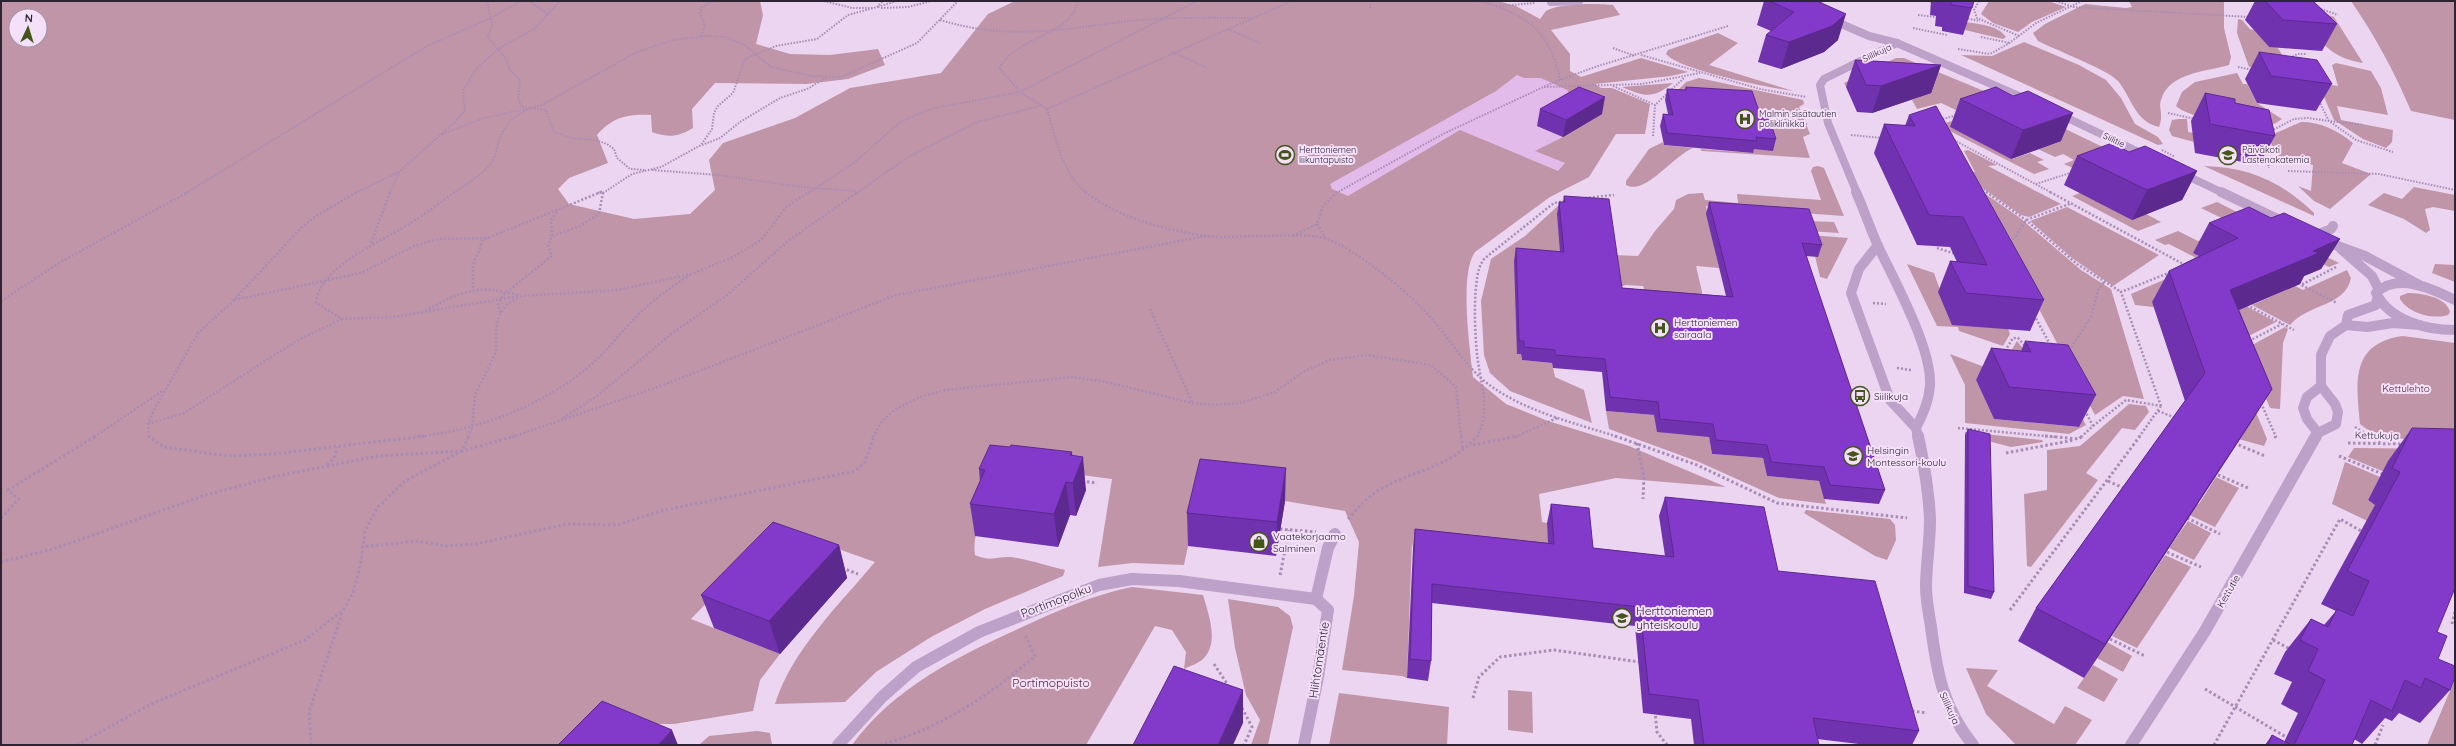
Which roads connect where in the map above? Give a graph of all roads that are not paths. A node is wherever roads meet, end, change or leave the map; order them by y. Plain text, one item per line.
1 (1579, 1) edge
2 (1551, 2) road end
3 (1824, 14) edge
4 (1897, 43) junction
5 (2037, 104) edge
6 (2050, 110) edge
7 (2149, 157) edge
8 (2171, 168) edge
9 (2333, 226) dead end
10 (2294, 227) edge
11 (1878, 245) junction
12 (2341, 249) junction
13 (2421, 286) junction
14 (2378, 288) junction
15 (2378, 299) junction
16 (2455, 300) edge
17 (2346, 325) junction
18 (2420, 325) junction
19 (2455, 330) edge
20 (2321, 386) junction
21 (1916, 428) junction
22 (2318, 432) junction
23 (1335, 534) road end
24 (1316, 599) junction
25 (838, 745) edge
26 (1304, 745) edge
27 (1973, 745) edge
28 (2131, 745) edge

1 - 2 street
3 - 4 street
4 - 5 street
4 - 11 street, Siilikuja
6 - 7 street, Siilitie
8 - 10 street
9 - 12 street
11 - 21 street, Siilikuja
11 - 21 street
12 - 13 street
12 - 14 street
13 - 14 street
13 - 16 street
14 - 15 street
15 - 17 street
15 - 18 street
17 - 18 street
17 - 20 street
18 - 19 street
20 - 22 street
20 - 22 street
21 - 27 street, Siilikuja
22 - 28 street, Kettutie
23 - 24 street
24 - 25 street, Portimopolku
24 - 26 street, Hiihtomäentie

